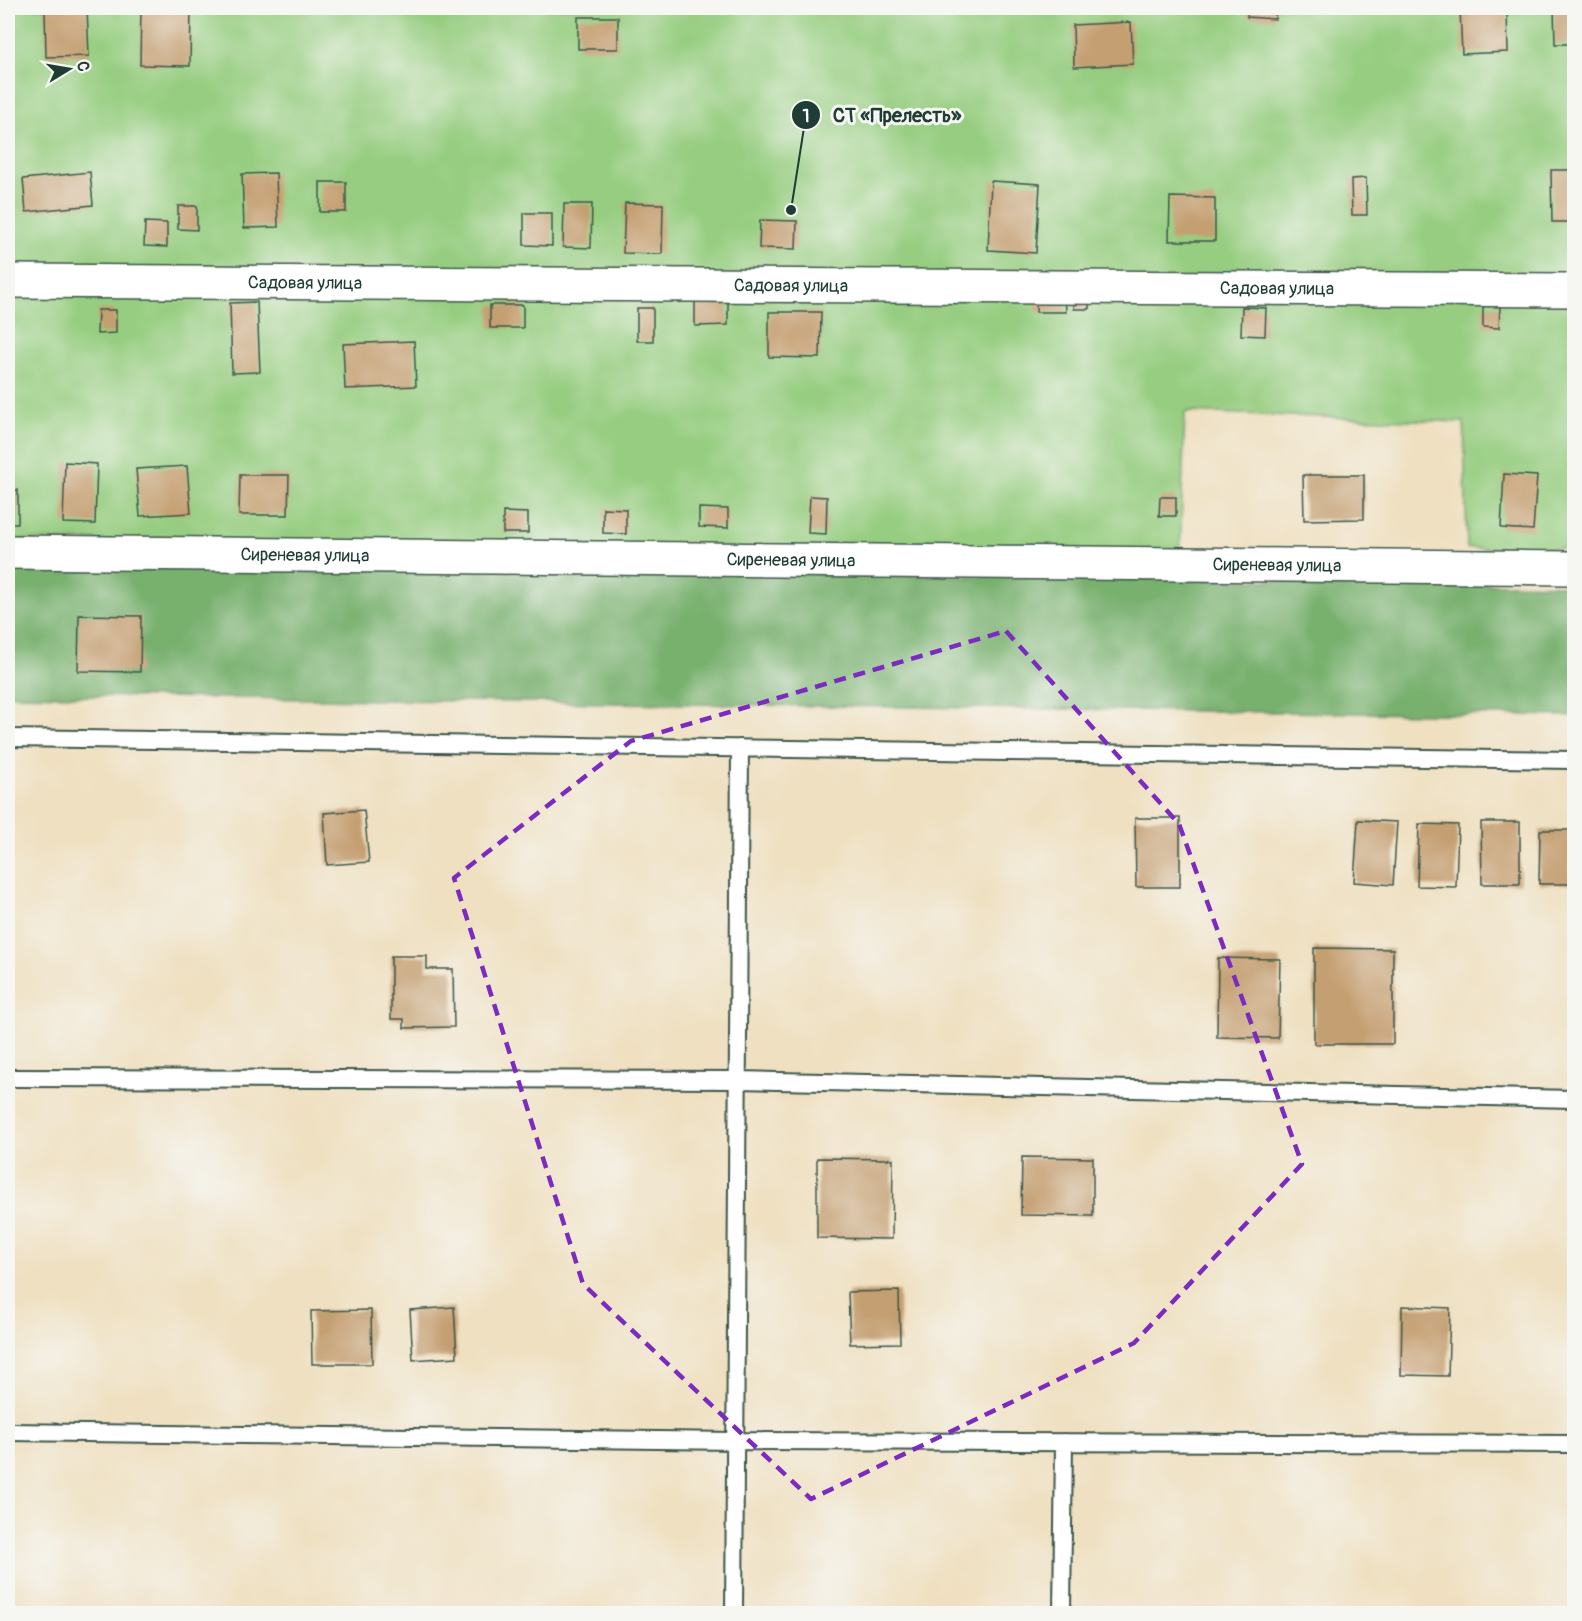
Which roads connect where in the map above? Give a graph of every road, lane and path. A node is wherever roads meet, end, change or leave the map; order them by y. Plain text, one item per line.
1 (8, 281) edge
2 (1575, 290) edge
3 (8, 552) edge
4 (1575, 568) edge
5 (8, 738) edge
6 (740, 748) junction
7 (1575, 760) edge
8 (8, 1078) edge
9 (738, 1080) junction
10 (1575, 1099) edge
11 (8, 1432) edge
12 (735, 1441) junction
13 (1064, 1442) junction
14 (1575, 1444) edge
15 (734, 1614) edge
16 (1062, 1614) edge

1 - 2 street, Садовая улица
3 - 4 street, Сиреневая улица
5 - 6 lane
6 - 7 lane
6 - 9 lane
8 - 9 lane
9 - 10 lane
9 - 12 lane
11 - 12 lane
12 - 13 lane
12 - 15 lane
13 - 14 lane
13 - 16 lane

